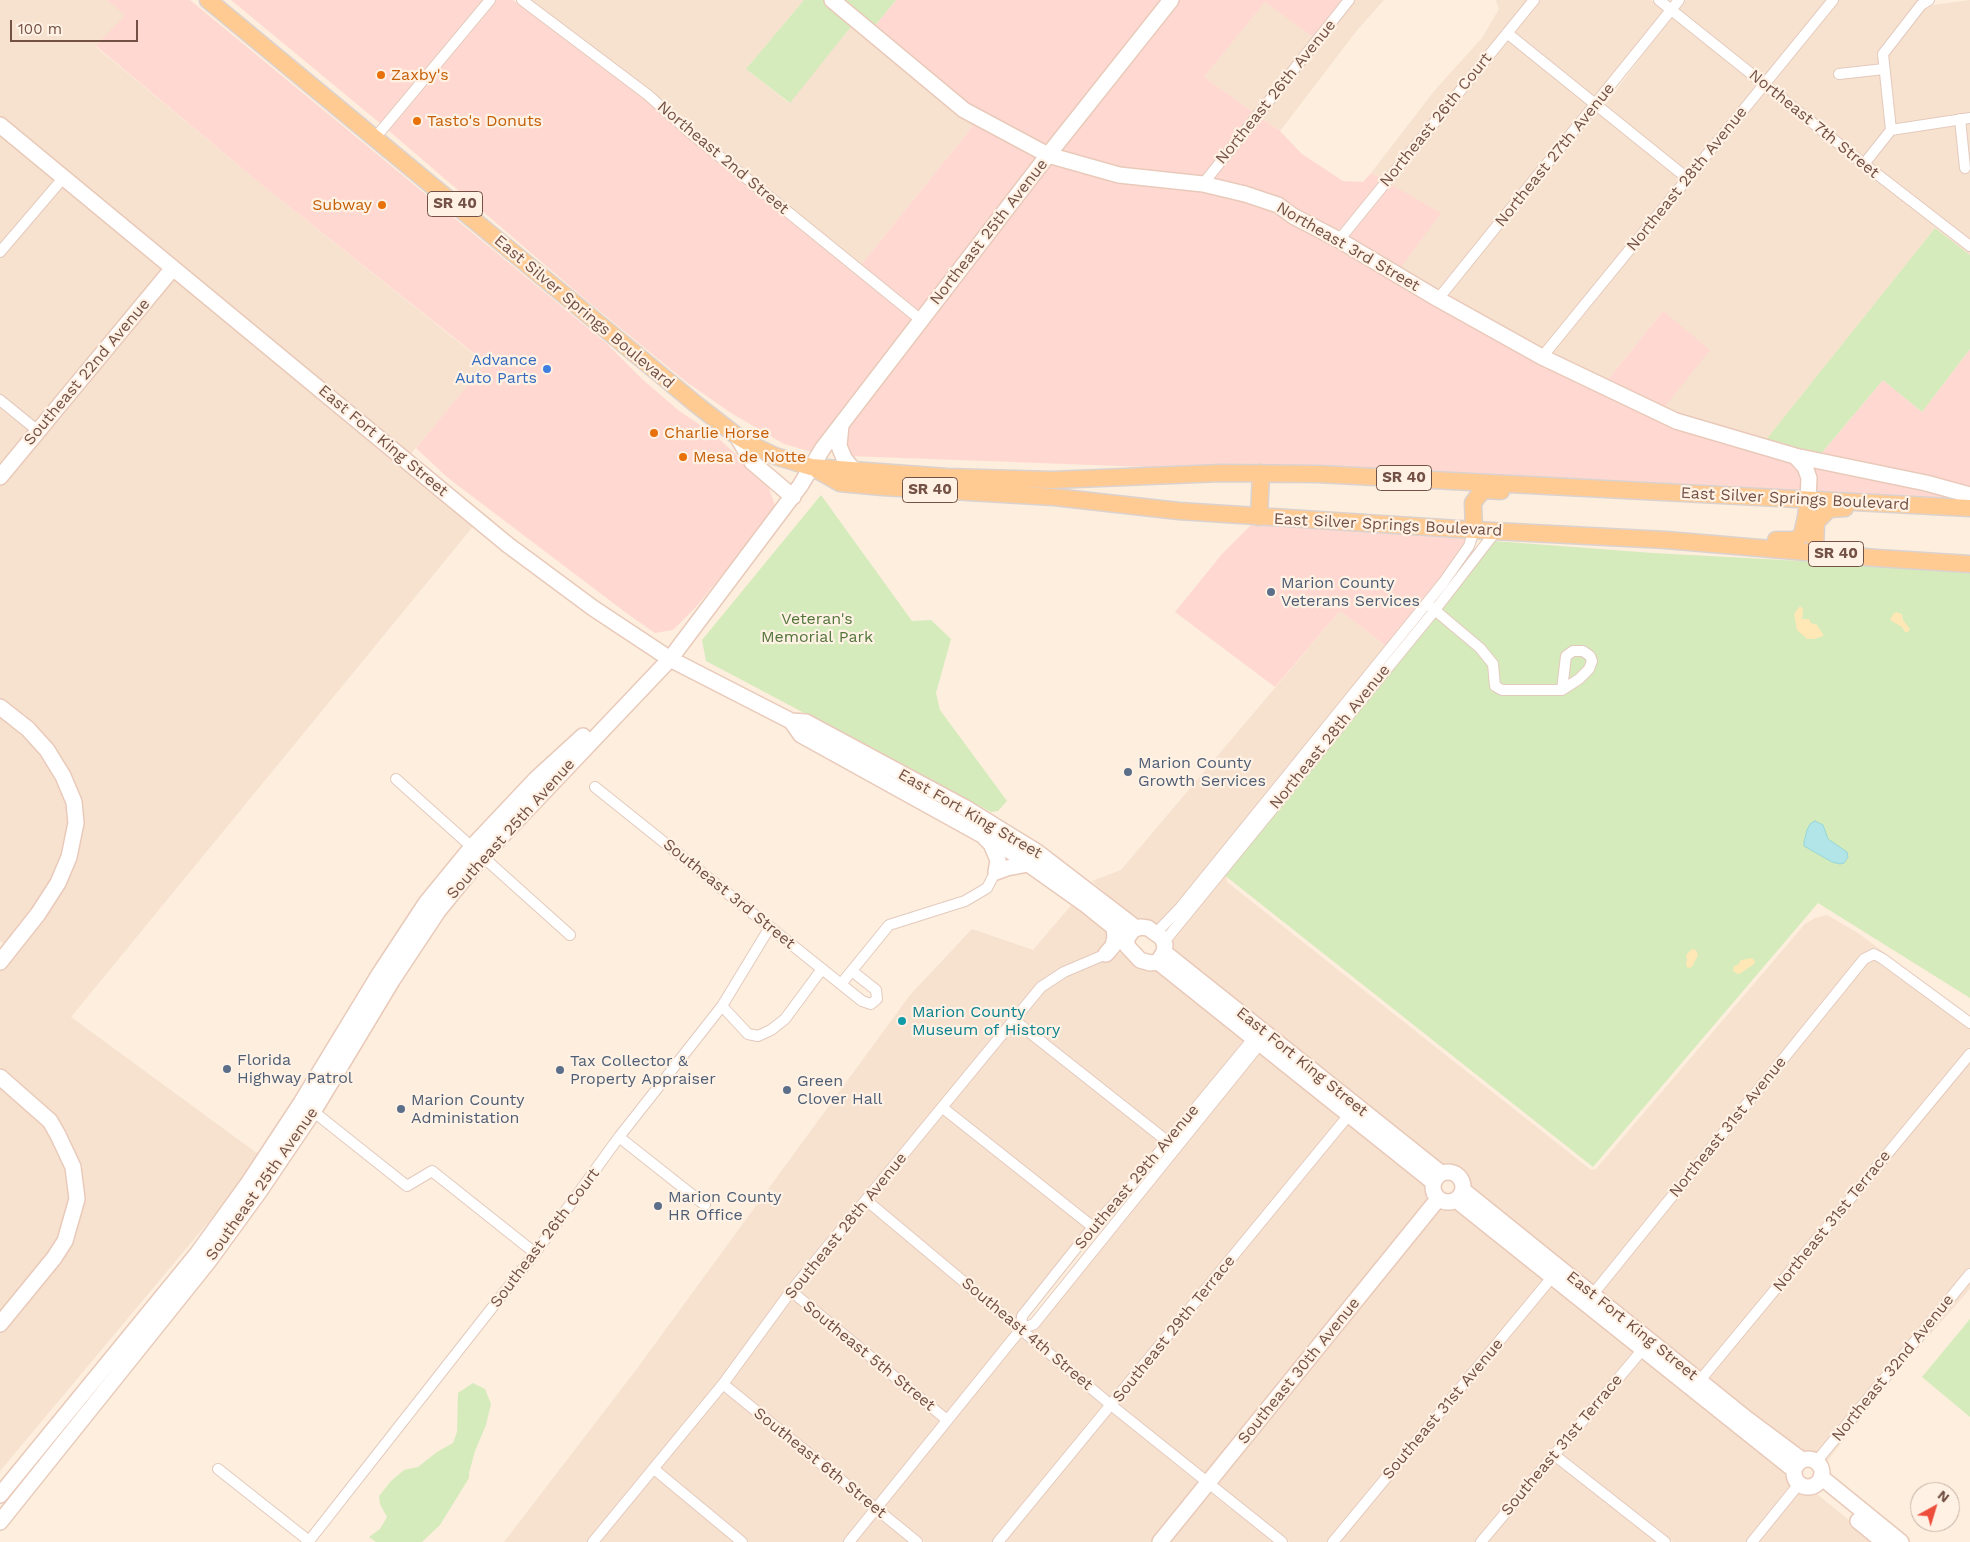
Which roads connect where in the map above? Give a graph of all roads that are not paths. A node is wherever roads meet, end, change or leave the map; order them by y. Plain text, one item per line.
1 (208, 0) edge
2 (490, 0) edge
3 (522, 0) edge
4 (832, 0) edge
5 (1172, 0) edge
6 (1349, 0) edge
7 (1534, 0) edge
8 (1659, 0) edge
9 (1679, 0) edge
10 (1833, 0) edge
11 (1929, 0) edge
12 (1672, 9) junction
13 (1507, 33) junction
14 (1884, 69) junction
15 (1839, 74) dead end
16 (1765, 84) junction
17 (1596, 104) junction
18 (1965, 118) edge
19 (0, 125) edge
20 (1891, 130) junction
21 (375, 138) junction
22 (1048, 155) junction
23 (1864, 164) junction
24 (1965, 168) dead end
25 (64, 177) junction
26 (1687, 178) junction
27 (1203, 184) junction
28 (1339, 240) junction
29 (1970, 246) edge
30 (0, 252) edge
31 (173, 268) junction
32 (1438, 299) junction
33 (921, 320) junction
34 (1542, 357) junction
35 (0, 400) edge
36 (841, 424) junction
37 (38, 431) junction
38 (737, 436) junction
39 (1795, 456) junction
40 (811, 467) junction
41 (860, 472) junction
42 (1261, 473) junction
43 (0, 477) edge
44 (1600, 490) junction
45 (1970, 495) edge
46 (793, 496) junction
47 (1808, 500) junction
48 (1926, 506) junction
49 (1970, 508) edge
50 (1258, 517) junction
51 (1474, 530) junction
52 (1496, 531) junction
53 (1701, 542) junction
54 (1815, 552) junction
55 (1970, 556) edge
56 (1946, 563) junction
57 (1970, 564) edge
58 (1426, 604) junction
59 (1435, 610) junction
60 (670, 659) junction
61 (1562, 690) dead end
62 (0, 707) edge
63 (791, 721) junction
64 (396, 779) dead end
65 (595, 787) dead end
66 (982, 834) junction
67 (1011, 844) junction
68 (476, 853) junction
69 (1028, 864) junction
70 (996, 872) junction
71 (770, 927) junction
72 (1114, 928) junction
73 (570, 935) dead end
74 (1130, 937) junction
75 (1160, 947) junction
76 (2, 954) edge
77 (1106, 954) junction
78 (822, 969) junction
79 (852, 972) junction
80 (842, 984) junction
81 (722, 1006) junction
82 (1014, 1020) junction
83 (1970, 1023) edge
84 (1260, 1037) junction
85 (1970, 1054) edge
86 (0, 1077) edge
87 (307, 1107) junction
88 (943, 1108) junction
89 (1348, 1116) junction
90 (620, 1137) junction
91 (1168, 1141) junction
92 (1177, 1149) junction
93 (1437, 1177) junction
94 (1460, 1195) junction
95 (1438, 1199) junction
96 (866, 1200) junction
97 (705, 1205) dead end
98 (1093, 1227) junction
99 (535, 1253) junction
100 (1970, 1274) edge
101 (1553, 1276) junction
102 (791, 1291) junction
103 (1589, 1299) junction
104 (0, 1324) edge
105 (1021, 1329) junction
106 (1643, 1349) junction
107 (723, 1384) junction
108 (1697, 1385) junction
109 (1111, 1405) junction
110 (947, 1420) junction
111 (1553, 1454) junction
112 (218, 1469) dead end
113 (654, 1469) junction
114 (1808, 1473) junction
115 (1208, 1484) junction
116 (0, 1495) edge
117 (875, 1508) junction
118 (0, 1522) edge
119 (309, 1541) edge
120 (593, 1542) edge
121 (742, 1542) edge
122 (848, 1542) edge
123 (917, 1542) edge
124 (998, 1542) edge
125 (1160, 1542) edge
126 (1282, 1542) edge
127 (1333, 1542) edge
128 (1481, 1542) edge
129 (1665, 1542) edge
130 (1752, 1542) edge
131 (1884, 1542) edge
132 (1901, 1542) edge

1 - 21 main road, East Silver Springs Boulevard / SR 40
2 - 21 street
3 - 33 street, Northeast 2nd Street
4 - 22 street, Northeast 3rd Street
5 - 22 street, Northeast 25th Avenue
6 - 27 street, Northeast 26th Avenue
7 - 13 street, Northeast 26th Court
8 - 12 street, Northeast 7th Street
9 - 12 street
10 - 16 street, Northeast 28th Avenue
11 - 14 street
12 - 16 street, Northeast 7th Street
12 - 17 street, Northeast 27th Avenue
13 - 17 street
13 - 28 street, Northeast 26th Court
14 - 15 street
14 - 20 street
16 - 23 street, Northeast 7th Street
16 - 26 street, Northeast 28th Avenue
17 - 26 street
17 - 32 street, Northeast 27th Avenue
18 - 20 street
18 - 24 street
19 - 25 street, East Fort King Street
20 - 23 street
21 - 38 main road, East Silver Springs Boulevard / SR 40
22 - 27 street, Northeast 3rd Street
22 - 33 street, Northeast 25th Avenue
23 - 29 street, Northeast 7th Street
25 - 30 street
25 - 31 street, East Fort King Street
26 - 34 street, Northeast 28th Avenue
27 - 28 street, Northeast 3rd Street
28 - 32 street, Northeast 3rd Street
31 - 37 street, Southeast 22nd Avenue
31 - 60 street, East Fort King Street
32 - 34 street, Northeast 3rd Street
33 - 36 street, Northeast 25th Avenue
34 - 39 street, Northeast 3rd Street
35 - 37 street
36 - 40 street, Northeast 25th Avenue
36 - 41 street
37 - 43 street, Southeast 22nd Avenue
38 - 40 main road, East Silver Springs Boulevard / SR 40
38 - 46 street
39 - 45 street, Northeast 3rd Street
39 - 47 street
40 - 41 main road, East Silver Springs Boulevard / SR 40
40 - 46 street, Southeast 25th Avenue
40 - 50 main road, East Silver Springs Boulevard / SR 40
41 - 42 main road, East Silver Springs Boulevard / SR 40
42 - 44 main road, East Silver Springs Boulevard / SR 40
42 - 50 main road
44 - 47 main road, East Silver Springs Boulevard / SR 40
44 - 51 main road
46 - 60 street, Southeast 25th Avenue
47 - 48 main road, East Silver Springs Boulevard / SR 40
47 - 53 main road
48 - 49 main road, East Silver Springs Boulevard / SR 40
48 - 54 main road
50 - 51 main road, East Silver Springs Boulevard / SR 40
51 - 52 main road, East Silver Springs Boulevard / SR 40
51 - 58 street, Northeast 28th Avenue
52 - 53 main road, East Silver Springs Boulevard / SR 40
52 - 59 street, Northeast 28th Avenue
53 - 54 main road, East Silver Springs Boulevard / SR 40
54 - 56 main road, East Silver Springs Boulevard / SR 40
55 - 56 main road
56 - 57 main road, East Silver Springs Boulevard / SR 40
58 - 59 street
58 - 75 street, Northeast 28th Avenue
59 - 61 street
59 - 75 street, Northeast 28th Avenue
60 - 63 street, East Fort King Street
60 - 68 street, Southeast 25th Avenue
62 - 76 street
63 - 66 street, East Fort King Street
63 - 67 street, East Fort King Street
64 - 68 street
65 - 71 street, Southeast 3rd Street
66 - 67 street, East Fort King Street
66 - 70 street
67 - 69 street, East Fort King Street
67 - 70 street
67 - 74 street, East Fort King Street
68 - 73 street
68 - 87 street, Southeast 25th Avenue
69 - 70 street
69 - 72 street, East Fort King Street
70 - 79 street
71 - 78 street, Southeast 3rd Street
71 - 81 street, Southeast 26th Court
72 - 74 street, East Fort King Street
72 - 77 street
74 - 75 street
74 - 75 street
74 - 77 street, Southeast 28th Avenue
75 - 84 street, East Fort King Street
77 - 82 street, Southeast 28th Avenue
78 - 80 street, Southeast 3rd Street
78 - 81 street
79 - 80 street
79 - 80 street, Southeast 3rd Street
81 - 90 street, Southeast 26th Court
82 - 88 street, Southeast 28th Avenue
82 - 91 street
83 - 103 street, Northeast 31st Avenue
84 - 89 street, East Fort King Street
84 - 91 street, Southeast 29th Avenue
84 - 92 street, Southeast 29th Avenue
84 - 93 street, East Fort King Street
85 - 108 street, Northeast 31st Terrace
86 - 104 street
87 - 99 street
87 - 116 street, Southeast 25th Avenue
87 - 118 street, Southeast 25th Avenue
88 - 96 street, Southeast 28th Avenue
88 - 98 street
89 - 93 street, East Fort King Street
89 - 109 street, Southeast 29th Terrace
90 - 97 street
90 - 99 street, Southeast 26th Court
91 - 92 street
91 - 98 street, Southeast 29th Avenue
92 - 105 street, Southeast 29th Avenue
93 - 94 street, East Fort King Street
93 - 95 street
94 - 95 street
94 - 101 street, East Fort King Street
94 - 103 street, East Fort King Street
95 - 115 street, Southeast 30th Avenue
96 - 102 street, Southeast 28th Avenue
96 - 105 street, Southeast 4th Street
98 - 105 street, Southeast 29th Avenue
99 - 119 street, Southeast 26th Court
100 - 114 street, Northeast 32nd Avenue
101 - 103 street, East Fort King Street
101 - 127 street, Southeast 31st Avenue
102 - 107 street, Southeast 28th Avenue
102 - 110 street, Southeast 5th Street
103 - 106 street, East Fort King Street
103 - 108 street, East Fort King Street
105 - 109 street, Southeast 4th Street
105 - 110 street, Southeast 29th Avenue
106 - 108 street, East Fort King Street
106 - 111 street, Southeast 31st Terrace
107 - 113 street, Southeast 28th Avenue
107 - 117 street, Southeast 6th Street
108 - 114 street, East Fort King Street
109 - 115 street, Southeast 4th Street
109 - 124 street, Southeast 29th Terrace
110 - 117 street, Southeast 29th Avenue
111 - 128 street, Southeast 31st Terrace
111 - 129 street
112 - 119 street
113 - 120 street, Southeast 28th Avenue
113 - 121 street
114 - 130 street, Northeast 32nd Avenue
114 - 131 street, East Fort King Street
114 - 132 street, East Fort King Street
115 - 125 street, Southeast 30th Avenue
115 - 126 street, Southeast 4th Street
117 - 122 street, Southeast 29th Avenue
117 - 123 street, Southeast 6th Street

